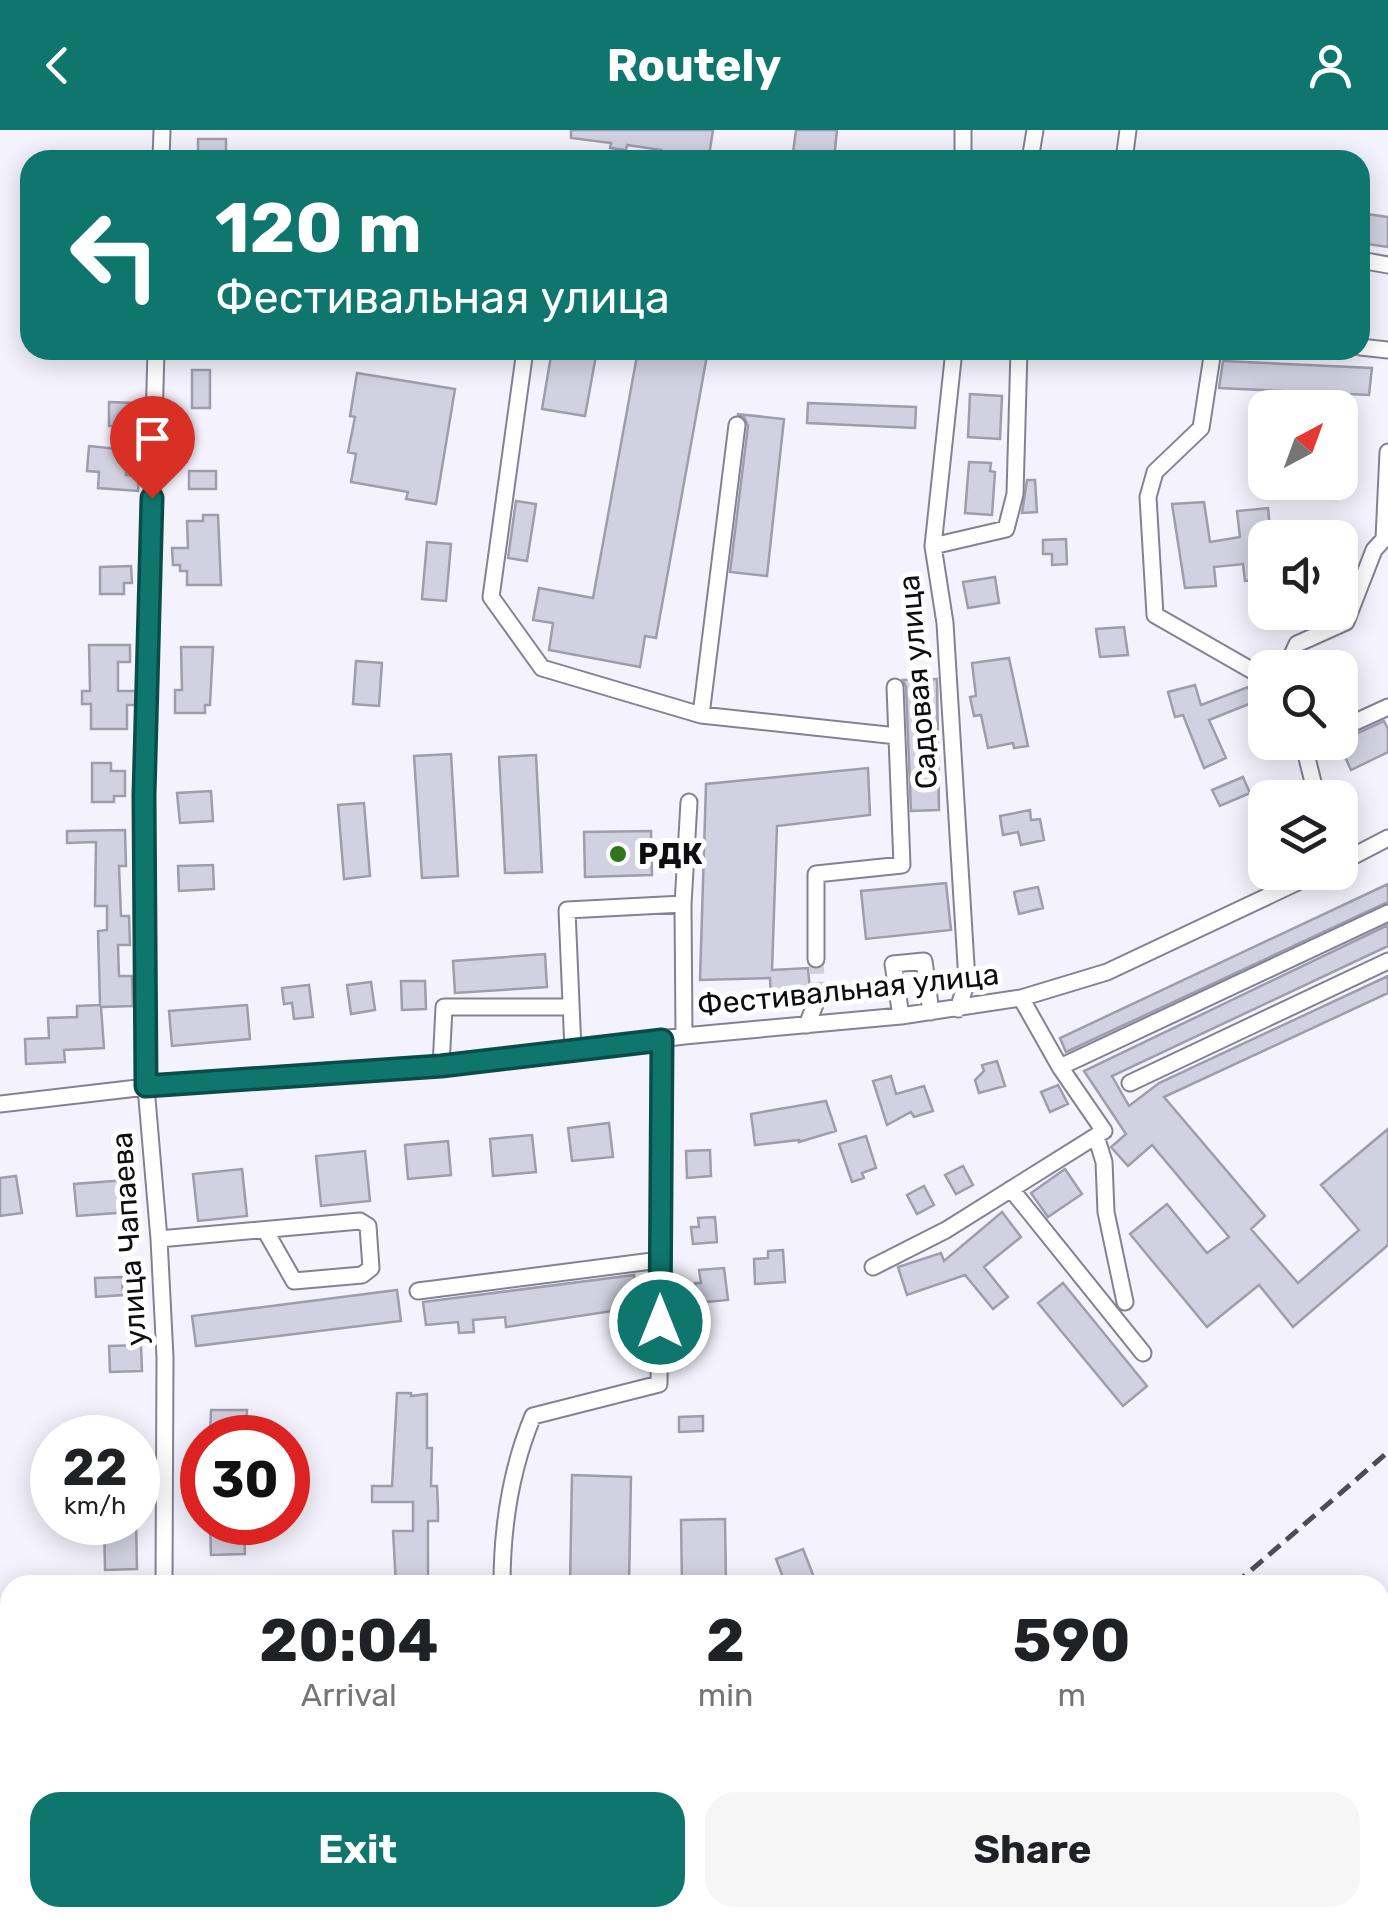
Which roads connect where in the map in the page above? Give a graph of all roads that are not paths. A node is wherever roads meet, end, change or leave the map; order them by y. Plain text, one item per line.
1 (156, 360) edge
2 (524, 360) edge
3 (953, 360) edge
4 (1019, 360) edge
5 (1211, 360) edge
6 (737, 426) dead end
7 (1388, 452) edge
8 (1386, 539) edge
9 (933, 546) junction
10 (1294, 650) edge
11 (1248, 668) edge
12 (895, 687) dead end
13 (1388, 707) edge
14 (701, 715) junction
15 (1358, 721) edge
16 (897, 736) junction
17 (689, 802) dead end
18 (1388, 838) edge
19 (1358, 853) edge
20 (1281, 890) edge
21 (683, 904) junction
22 (1388, 913) edge
23 (816, 958) tunnel mouth
24 (1388, 961) edge
25 (818, 997) tunnel mouth
26 (1022, 998) junction
27 (571, 1007) junction
28 (958, 1009) junction
29 (931, 1012) junction
30 (901, 1016) junction
31 (807, 1024) junction
32 (684, 1036) junction
33 (662, 1040) junction
34 (573, 1050) junction
35 (441, 1066) junction
36 (1060, 1067) junction
37 (1130, 1083) dead end
38 (146, 1086) junction
39 (0, 1104) edge
40 (1096, 1136) junction
41 (1011, 1189) junction
42 (265, 1230) junction
43 (159, 1239) junction
44 (660, 1260) junction
45 (873, 1268) dead end
46 (418, 1291) dead end
47 (1125, 1302) dead end
48 (1144, 1353) dead end
49 (164, 1575) edge
50 (502, 1575) edge

1 - 38 street, улица Чапаева
2 - 14 street
3 - 9 street, Садовая улица
4 - 9 street
5 - 11 street
6 - 14 street
7 - 8 street
8 - 10 street
9 - 28 street, Садовая улица
12 - 16 street
13 - 15 street
14 - 16 street
16 - 23 street
17 - 21 street
18 - 19 street
20 - 26 street, Фестивальная улица
21 - 27 street
21 - 32 street
22 - 36 street
24 - 37 street
25 - 31 street
26 - 28 street, Фестивальная улица
26 - 36 street
27 - 34 street
27 - 35 street
28 - 29 street, Фестивальная улица
29 - 30 street, Фестивальная улица
29 - 30 street
30 - 31 street, Фестивальная улица
31 - 32 street, Фестивальная улица
32 - 33 street, Фестивальная улица
33 - 34 street, Фестивальная улица
33 - 44 street
34 - 35 street, Фестивальная улица
35 - 38 street, Фестивальная улица
36 - 40 street
38 - 39 street, Фестивальная улица
38 - 43 street, улица Чапаева
40 - 41 street
40 - 47 street
41 - 45 street
41 - 48 street
42 - 42 street
42 - 43 street
43 - 49 street, улица Чапаева
44 - 46 street
44 - 50 street

